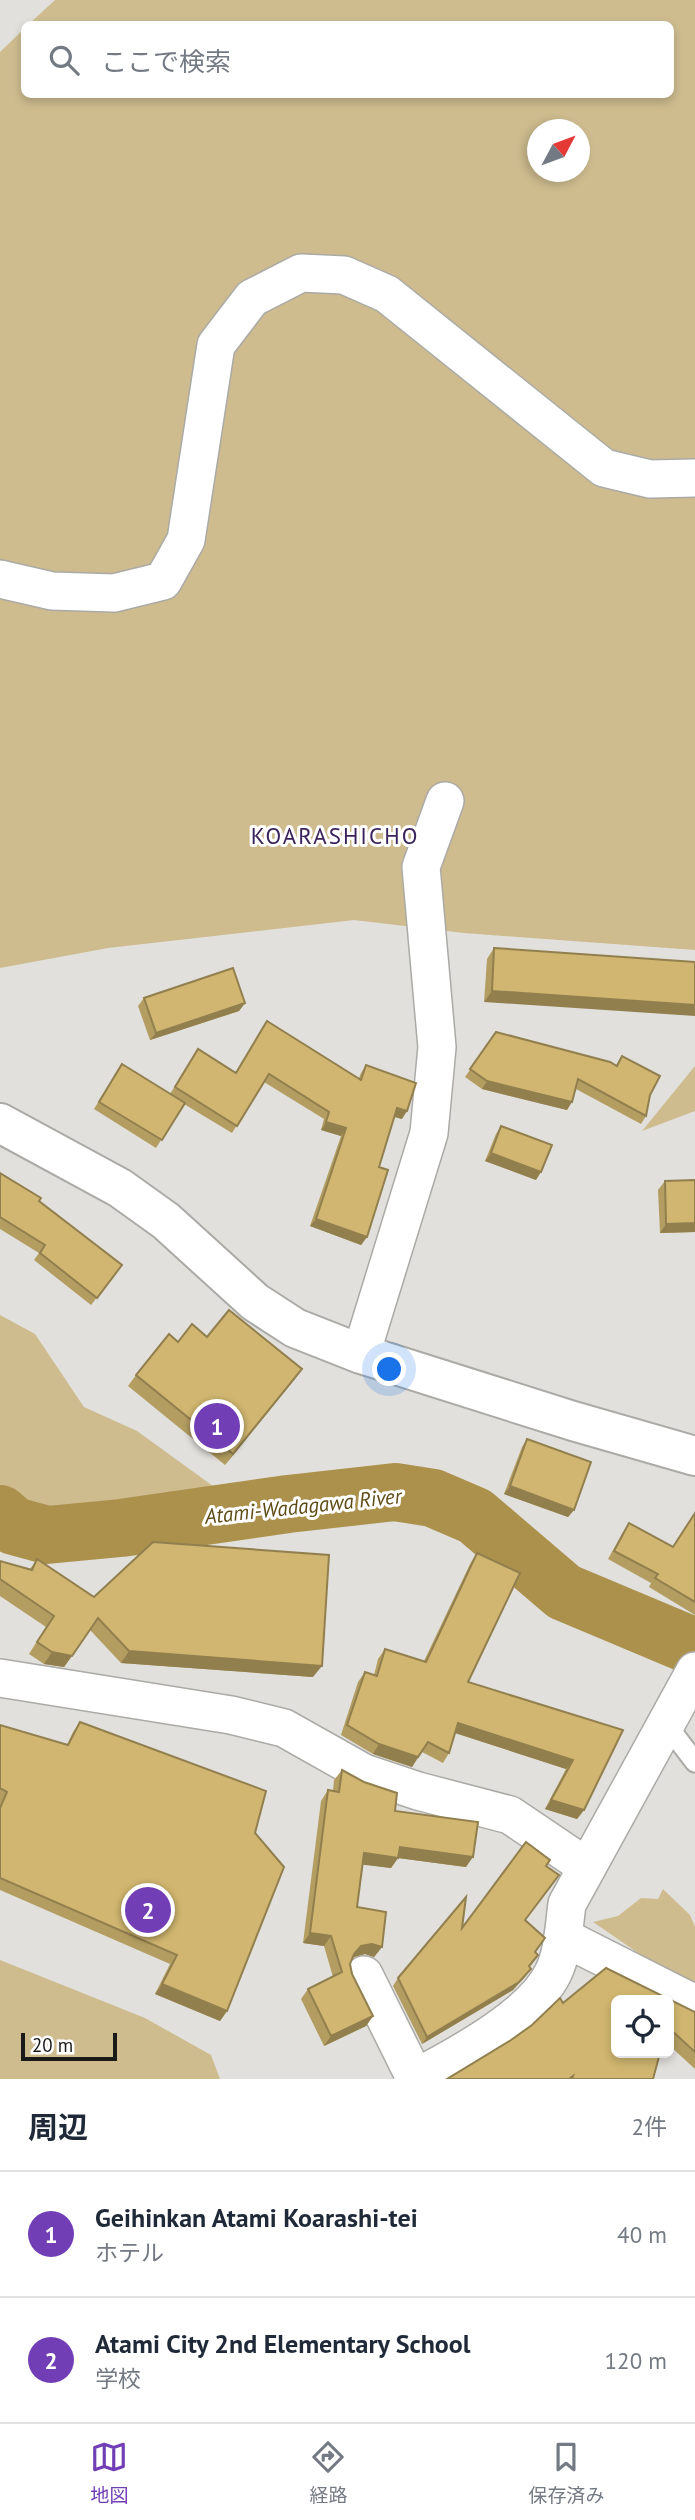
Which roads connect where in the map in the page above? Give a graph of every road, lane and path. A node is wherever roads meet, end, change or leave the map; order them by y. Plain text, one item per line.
1 (695, 478) edge
2 (0, 579) edge
3 (445, 801) dead end
4 (0, 1123) edge
5 (361, 1354) junction
6 (695, 1456) edge
7 (5, 1670) edge
8 (695, 1671) edge
9 (666, 1724) junction
10 (695, 1762) edge
11 (587, 1867) junction
12 (563, 1937) junction
13 (363, 1975) dead end
14 (695, 2004) edge
15 (414, 2079) edge

1 - 2 street
3 - 5 street
4 - 5 street
5 - 6 street
7 - 11 street
8 - 9 street
9 - 10 lane
9 - 11 street
11 - 12 street
12 - 14 street
12 - 15 street
13 - 15 street

